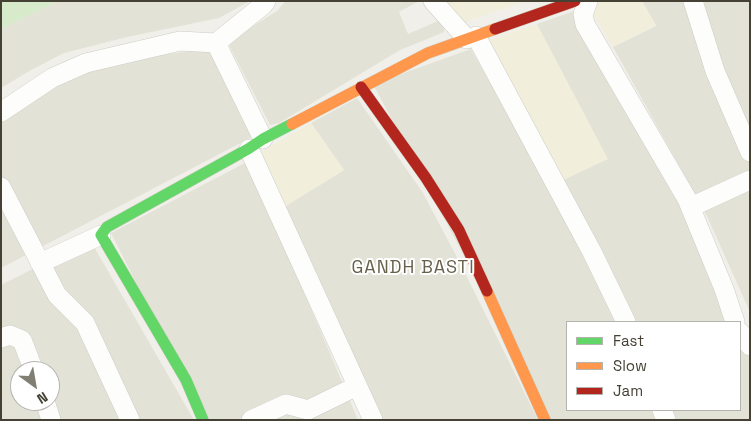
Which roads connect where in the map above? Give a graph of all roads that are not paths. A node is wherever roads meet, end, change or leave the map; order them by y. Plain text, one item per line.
1 (266, 1) edge
2 (433, 1) edge
3 (575, 1) edge
4 (588, 1) edge
5 (693, 1) edge
6 (471, 38) junction
7 (216, 43) junction
8 (361, 87) junction
9 (1, 112) edge
10 (256, 144) junction
11 (750, 152) edge
12 (750, 180) edge
13 (1, 188) edge
14 (691, 207) junction
15 (101, 235) junction
16 (40, 263) junction
17 (626, 321) edge
18 (735, 321) edge
19 (741, 333) edge
20 (1, 338) edge
21 (750, 346) edge
22 (30, 361) edge
23 (357, 386) junction
24 (130, 420) edge
25 (203, 420) edge
26 (251, 420) edge
27 (373, 420) edge
28 (545, 420) edge

1 - 7 street
2 - 6 street
3 - 6 street
4 - 14 street
5 - 11 street
6 - 8 street
6 - 17 street
7 - 9 street
7 - 10 street
8 - 10 street
8 - 28 street
10 - 15 street
10 - 23 street
12 - 14 street
13 - 16 street
14 - 18 street
15 - 16 street
15 - 25 street
16 - 24 street
19 - 21 street
20 - 22 street
23 - 26 street
23 - 27 street

